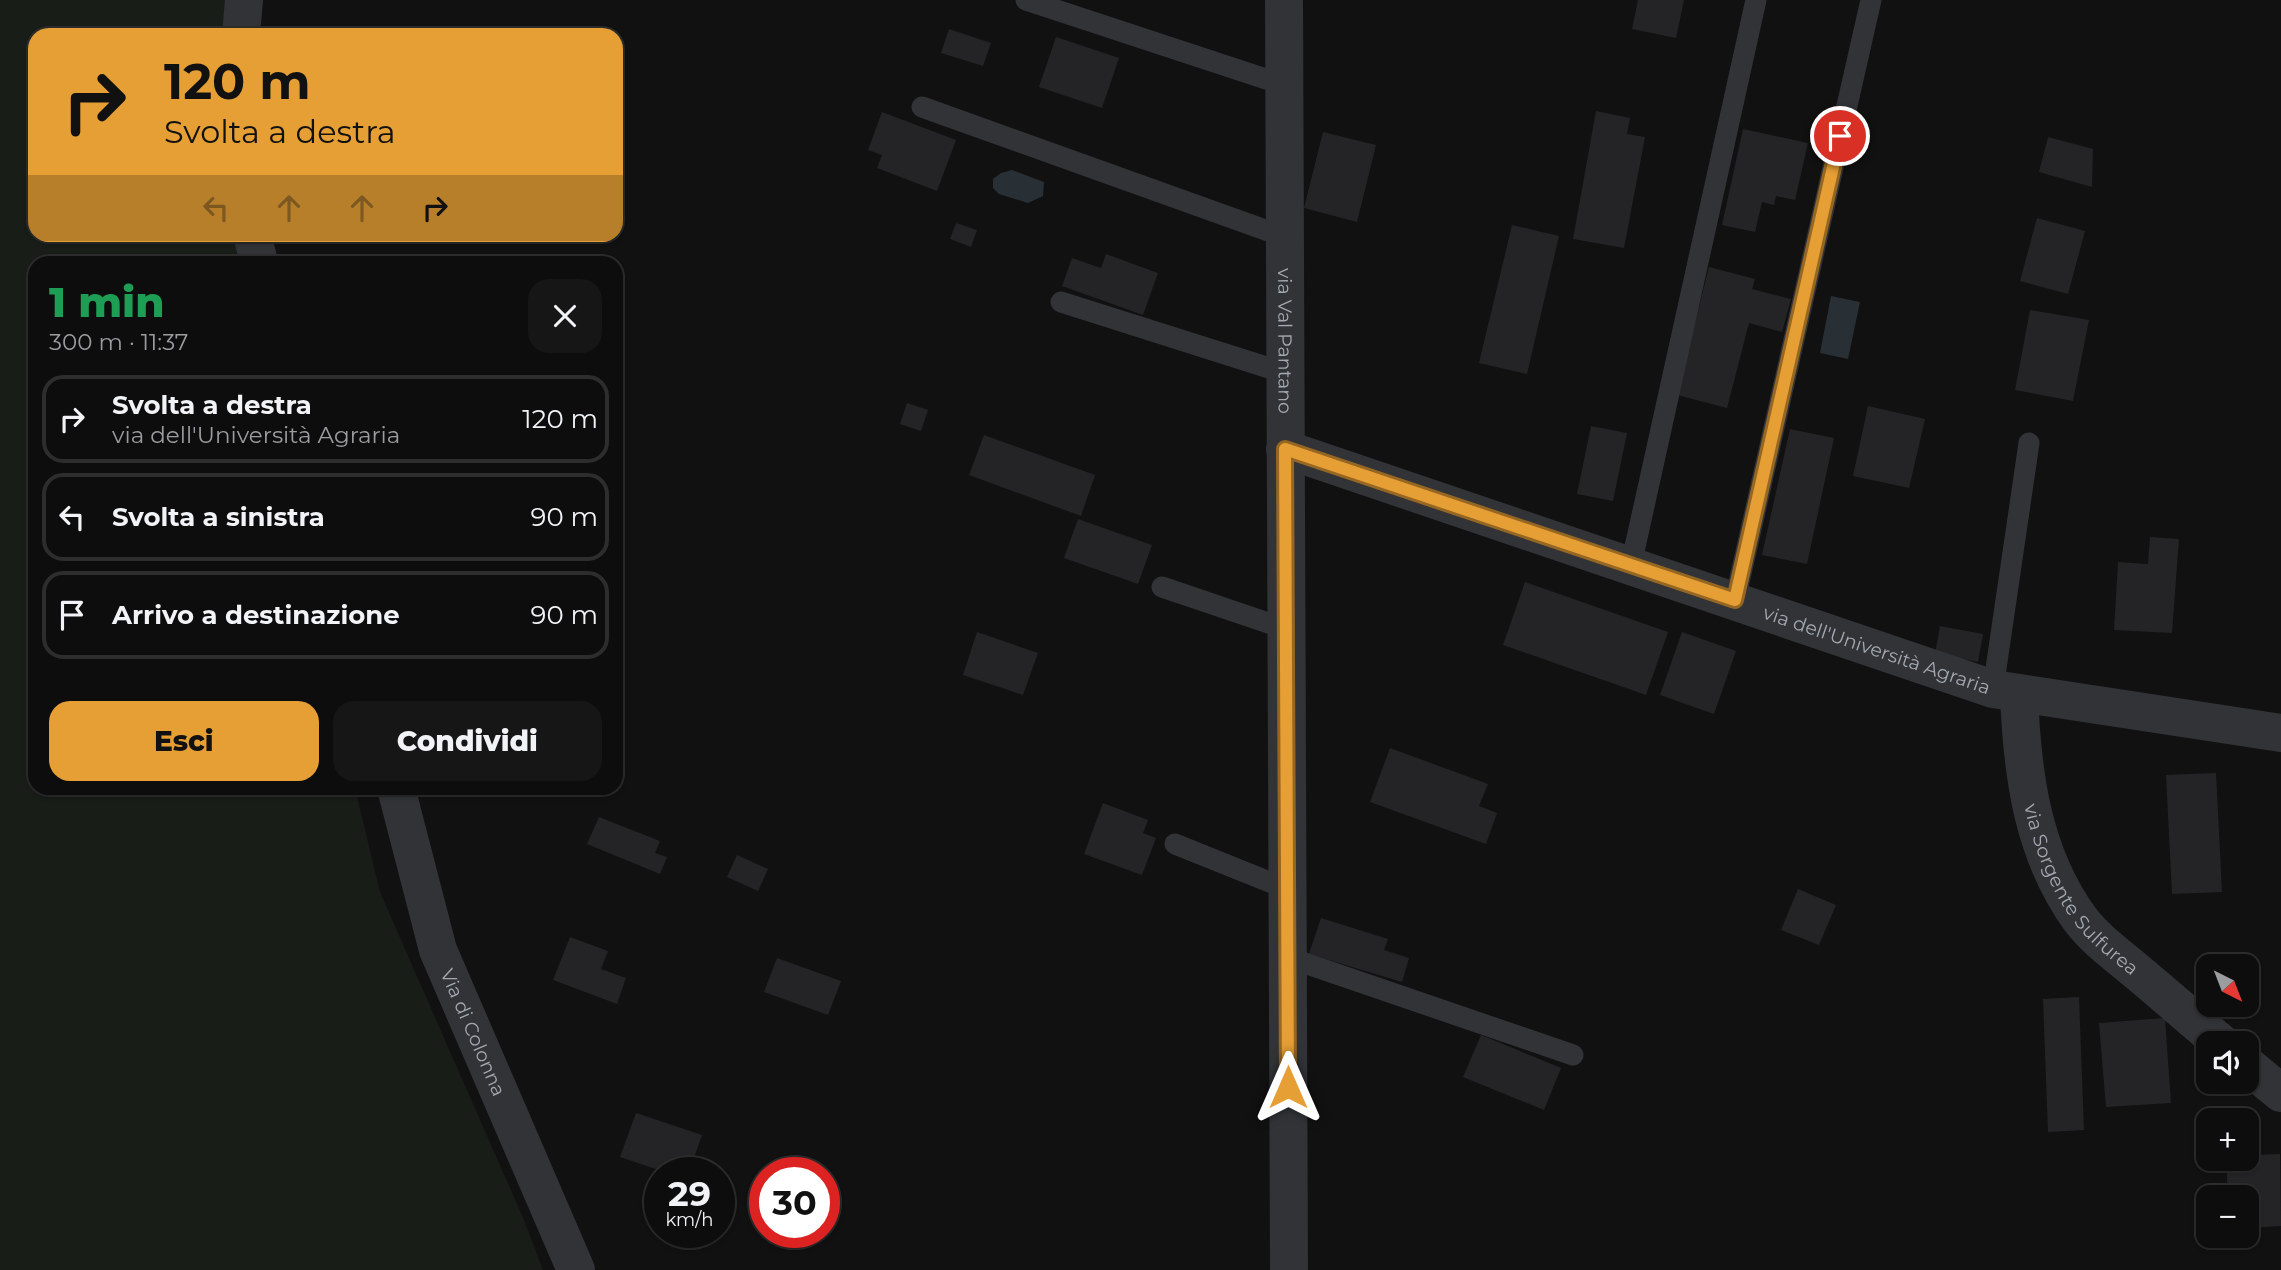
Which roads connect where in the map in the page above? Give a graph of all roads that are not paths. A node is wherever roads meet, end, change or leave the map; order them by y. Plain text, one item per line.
1 (244, 0) edge
2 (1026, 0) edge
3 (1283, 0) edge
4 (1756, 0) edge
5 (1871, 0) edge
6 (242, 28) edge
7 (1284, 85) junction
8 (922, 107) dead end
9 (1285, 237) junction
10 (1061, 302) dead end
11 (1285, 373) junction
12 (2029, 443) dead end
13 (1285, 449) junction
14 (1631, 565) junction
15 (1161, 587) dead end
16 (1735, 600) junction
17 (1286, 629) junction
18 (2006, 691) junction
19 (2281, 733) edge
20 (398, 795) edge
21 (1175, 844) dead end
22 (1287, 889) junction
23 (1287, 957) junction
24 (2207, 1031) edge
25 (1573, 1055) dead end
26 (2259, 1075) edge
27 (2281, 1093) edge
28 (576, 1270) edge
29 (1289, 1270) edge

1 - 6 street
2 - 7 lane
3 - 7 street, via Val Pantano
4 - 14 lane
5 - 16 lane
7 - 9 street, via Val Pantano
8 - 9 lane
9 - 11 street, via Val Pantano
10 - 11 lane
11 - 13 street, via Val Pantano
12 - 18 lane
13 - 14 street, via dell'Università Agraria
13 - 17 street, via Val Pantano
14 - 16 street, via dell'Università Agraria
15 - 17 lane
16 - 18 street, via dell'Università Agraria
17 - 22 street, via Val Pantano
18 - 19 street, via dell'Università Agraria
18 - 24 street, via Sorgente Sulfurea
20 - 28 street, Via di Colonna
21 - 22 lane
22 - 23 street, via Val Pantano
23 - 25 lane
23 - 29 street, via Val Pantano
26 - 27 street

